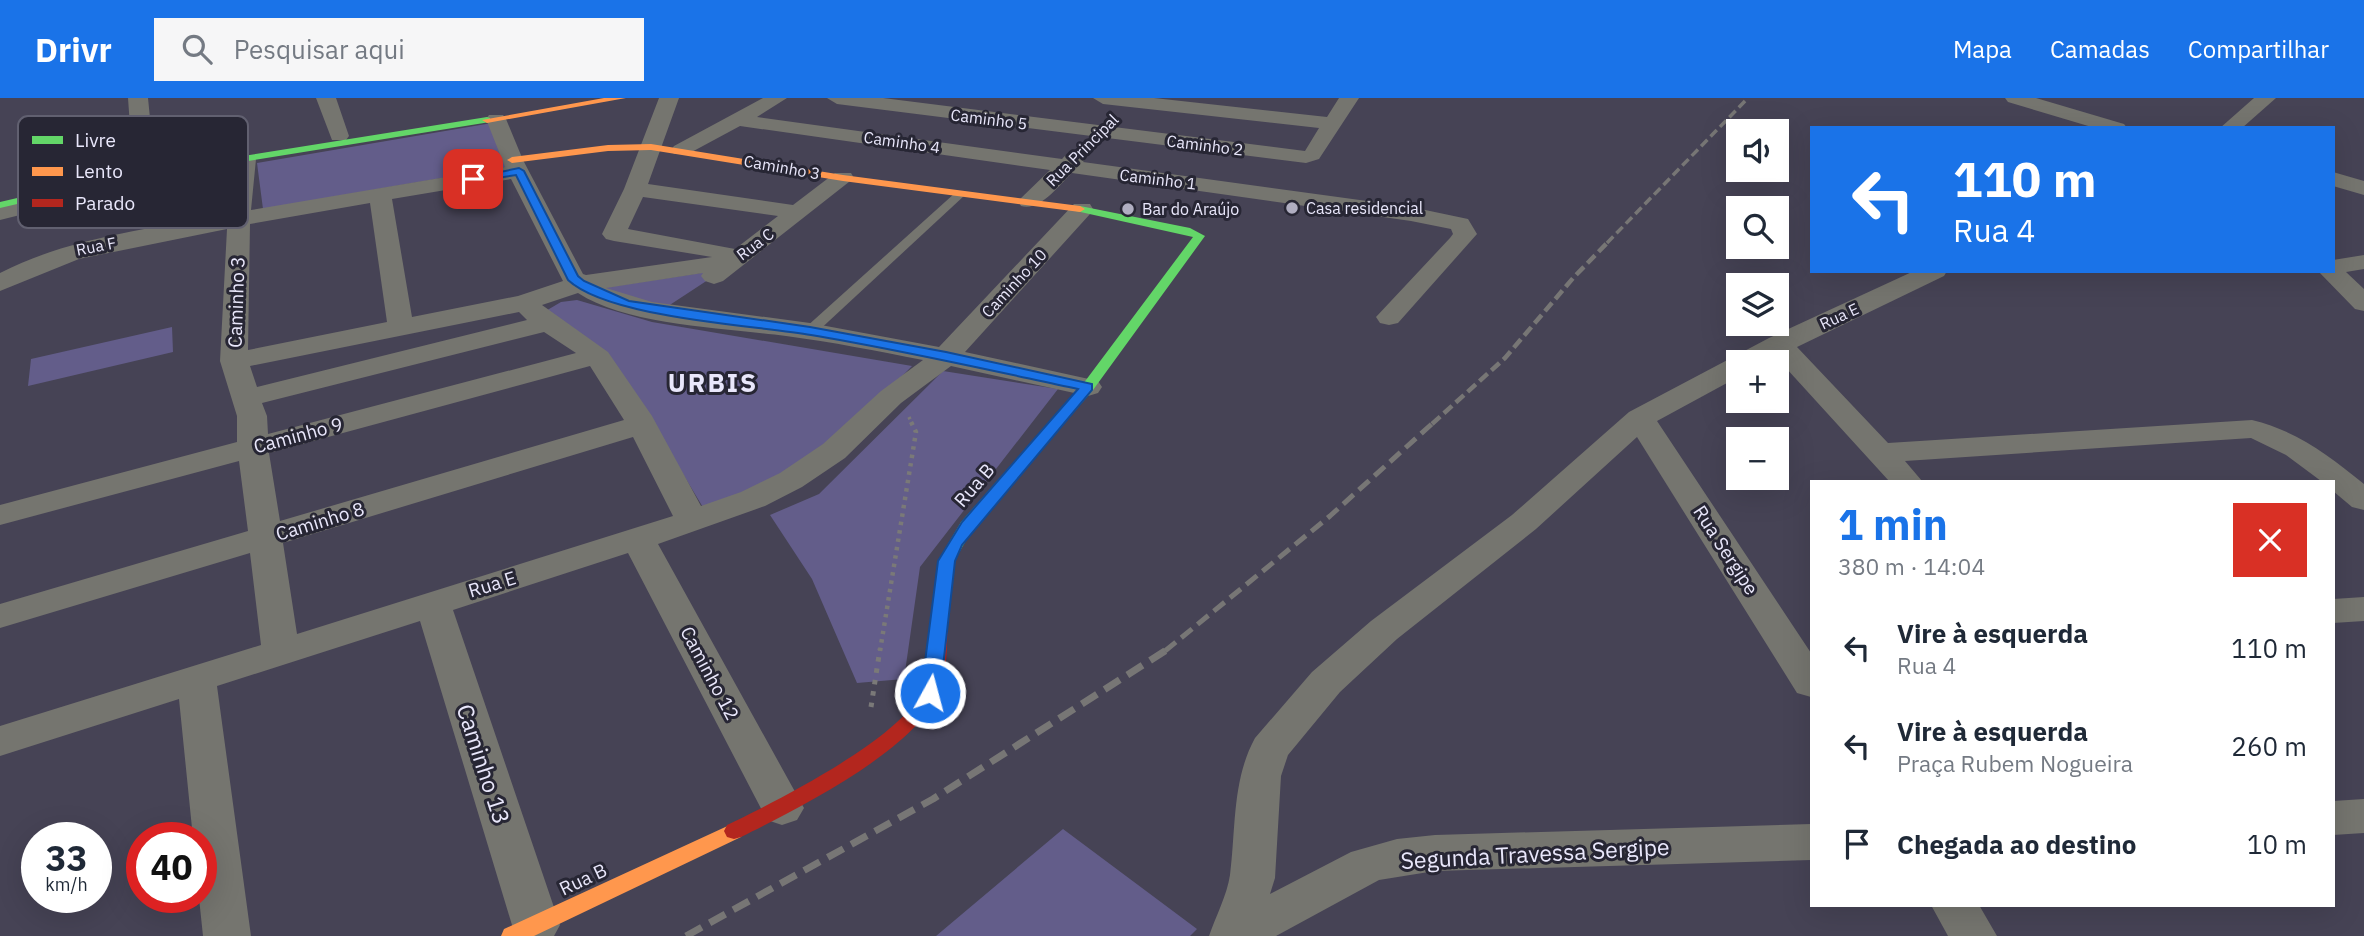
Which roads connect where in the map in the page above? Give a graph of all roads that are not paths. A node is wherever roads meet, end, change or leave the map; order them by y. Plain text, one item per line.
1 (138, 98) edge
2 (326, 98) edge
3 (576, 98) edge
4 (621, 98) edge
5 (669, 98) edge
6 (776, 98) edge
7 (837, 98) edge
8 (1102, 98) edge
9 (1349, 98) edge
10 (2015, 98) edge
11 (2266, 98) edge
12 (1132, 99) edge
13 (922, 111) junction
14 (494, 115) junction
15 (140, 116) edge
16 (737, 120) junction
17 (1334, 124) junction
18 (2110, 126) edge
19 (2232, 126) edge
20 (1100, 132) junction
21 (339, 136) junction
22 (878, 138) junction
23 (651, 147) junction
24 (681, 150) junction
25 (248, 151) edge
26 (248, 161) edge
27 (515, 165) junction
28 (1066, 166) junction
29 (2364, 166) edge
30 (833, 176) junction
31 (2336, 180) edge
32 (2364, 188) edge
33 (18, 189) edge
34 (635, 189) junction
35 (0, 192) edge
36 (380, 195) junction
37 (960, 195) junction
38 (18, 201) edge
39 (1029, 201) junction
40 (0, 205) edge
41 (18, 208) edge
42 (1083, 209) junction
43 (796, 212) junction
44 (0, 213) edge
45 (248, 217) edge
46 (191, 228) edge
47 (239, 228) edge
48 (736, 258) junction
49 (2364, 261) edge
50 (2335, 268) edge
51 (1931, 273) edge
52 (2335, 273) edge
53 (0, 282) edge
54 (579, 284) junction
55 (524, 303) junction
56 (2364, 303) edge
57 (669, 312) junction
58 (1389, 317) dead end
59 (546, 323) junction
60 (401, 329) junction
61 (810, 331) junction
62 (1779, 344) junction
63 (1767, 350) edge
64 (596, 356) junction
65 (946, 356) junction
66 (234, 361) junction
67 (1726, 372) edge
68 (1087, 387) junction
69 (247, 398) junction
70 (1640, 418) junction
71 (641, 425) junction
72 (253, 447) junction
73 (1881, 453) junction
74 (1905, 480) edge
75 (2364, 500) edge
76 (0, 515) edge
77 (692, 521) junction
78 (267, 537) junction
79 (638, 538) junction
80 (433, 603) junction
81 (2364, 609) edge
82 (2335, 611) edge
83 (0, 615) edge
84 (281, 650) junction
85 (196, 677) junction
86 (1810, 681) edge
87 (0, 741) edge
88 (782, 808) junction
89 (2364, 816) edge
90 (2335, 818) edge
91 (1810, 842) edge
92 (1955, 907) edge
93 (524, 930) edge
94 (227, 936) edge
95 (1234, 936) edge
96 (1973, 936) edge

1 - 15 street
2 - 21 street
3 - 14 street
4 - 14 street
5 - 23 street
6 - 16 street
7 - 13 street, Caminho 5
8 - 12 street
9 - 17 street
10 - 18 street
11 - 19 street
12 - 17 street
12 - 20 street, Rua Principal
13 - 20 street, Caminho 5
13 - 22 street, Rua C
14 - 21 street
14 - 26 street
14 - 27 street
16 - 22 street, Caminho 4
16 - 24 street
17 - 20 street, Caminho 2
20 - 28 street, Rua Principal
21 - 25 street
22 - 28 street, Caminho 4
22 - 30 street, Rua C
23 - 24 street, Caminho 3
23 - 27 street, Caminho 3
23 - 34 street
24 - 30 street, Caminho 3
27 - 36 street, Rua F
27 - 54 street
28 - 39 street, Rua Principal
28 - 58 street, Caminho 1
29 - 31 street
30 - 37 street, Rua B
30 - 43 street, Rua C
31 - 32 street
33 - 35 street
34 - 43 street
34 - 48 street
36 - 45 street, Rua F
36 - 60 street
37 - 39 street, Rua B
37 - 61 lane
38 - 40 street
39 - 42 street, Rua B
41 - 44 street
42 - 65 street, Caminho 10
42 - 68 street, Rua B
43 - 48 street, Rua C
46 - 53 street, Rua F
47 - 66 street, Caminho 3
48 - 54 street
48 - 57 street, Rua C
49 - 50 street
51 - 62 street, Rua E
52 - 56 street
54 - 55 street
54 - 57 street
55 - 59 street
55 - 60 street
57 - 61 street
59 - 64 street
59 - 69 street
60 - 66 street
61 - 65 street
62 - 63 street, Rua E
62 - 73 street
64 - 71 street
64 - 72 street, Caminho 9
65 - 68 street
65 - 77 street, Rua E
66 - 69 street, Caminho 3
67 - 70 street
68 - 88 street, Rua B
69 - 72 street, Caminho 3
70 - 86 street, Rua Sergipe
70 - 95 street
71 - 77 street
71 - 78 street, Caminho 8
72 - 76 street, Caminho 9
72 - 78 street, Caminho 3
73 - 74 street
73 - 75 street
77 - 79 street, Rua E
78 - 83 street, Caminho 8
78 - 84 street, Caminho 3
79 - 80 street, Rua E
79 - 88 street, Caminho 12
80 - 84 street, Rua E
80 - 93 street, Caminho 13
81 - 82 street
84 - 85 street, Rua E
85 - 87 street, Rua E
85 - 94 street
88 - 93 street, Rua B
89 - 90 street
91 - 95 street, Segunda Travessa Sergipe
92 - 96 street

